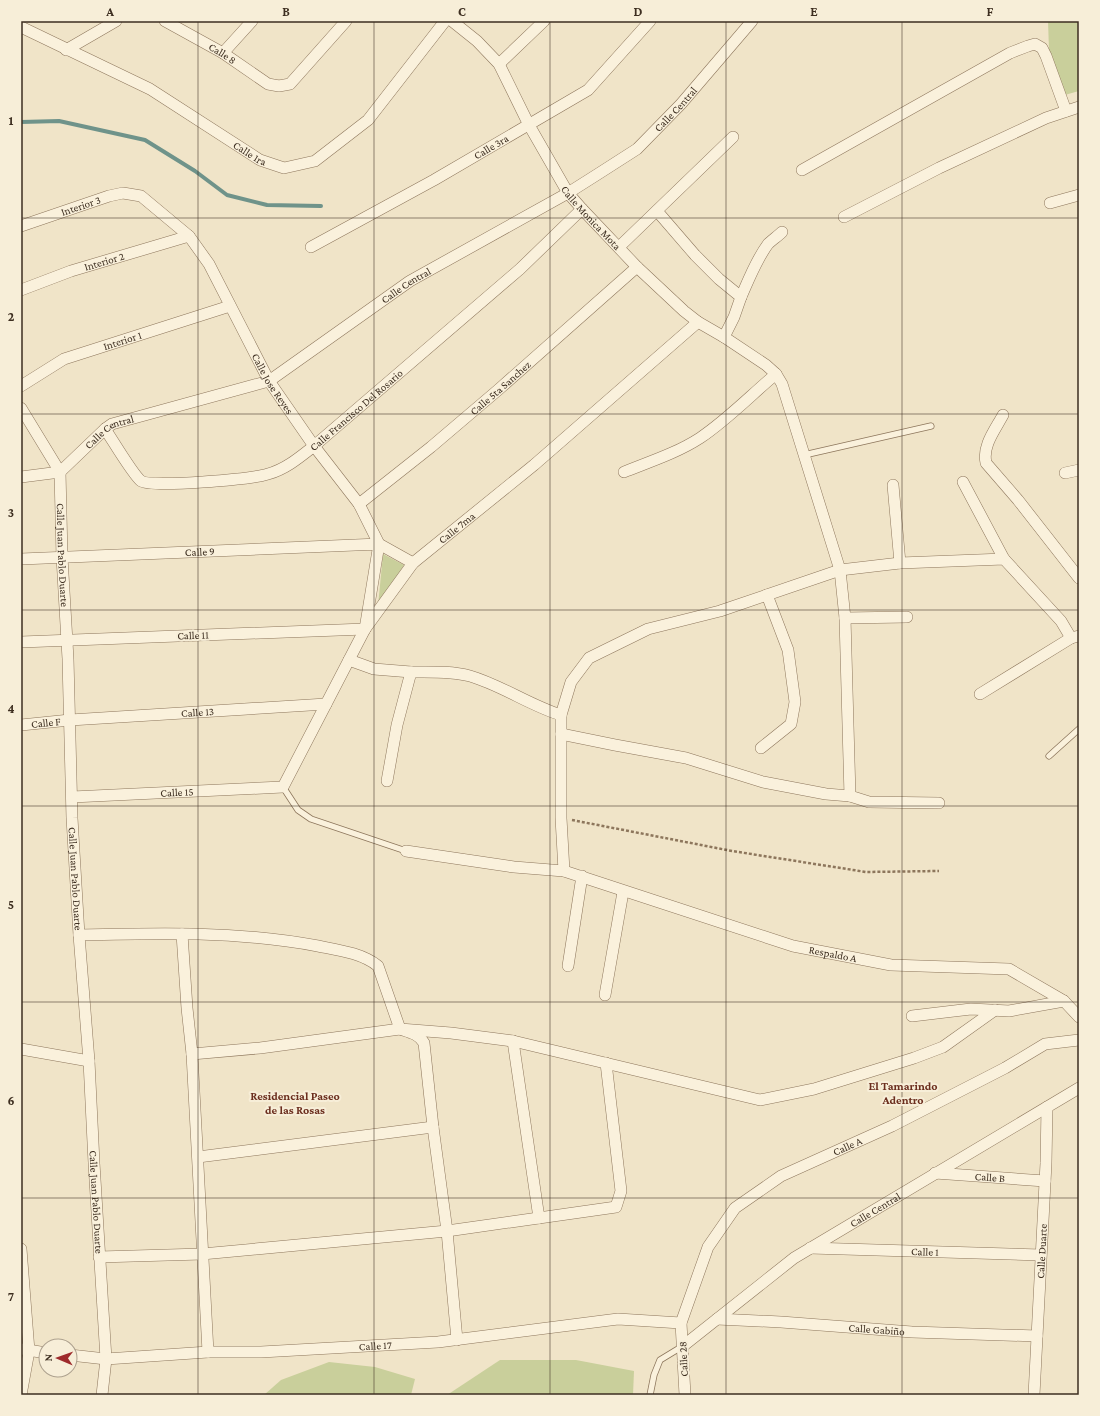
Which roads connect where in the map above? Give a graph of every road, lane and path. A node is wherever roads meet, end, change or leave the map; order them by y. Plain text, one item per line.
1 (116, 21) edge
2 (165, 21) edge
3 (252, 21) edge
4 (332, 21) edge
5 (445, 21) edge
6 (452, 21) edge
7 (544, 21) edge
8 (650, 21) edge
9 (752, 21) edge
10 (343, 25) edge
11 (21, 28) edge
12 (66, 50) junction
13 (224, 53) junction
14 (499, 64) junction
15 (1079, 107) edge
16 (1066, 111) junction
17 (529, 125) junction
18 (733, 137) dead end
19 (802, 170) dead end
20 (568, 193) junction
21 (1079, 195) edge
22 (141, 196) joint
23 (1050, 203) dead end
24 (582, 209) junction
25 (657, 211) junction
26 (844, 217) dead end
27 (21, 226) edge
28 (782, 232) dead end
29 (189, 236) junction
30 (311, 247) dead end
31 (619, 247) junction
32 (637, 267) junction
33 (21, 290) edge
34 (741, 297) junction
35 (230, 306) junction
36 (698, 322) junction
37 (724, 337) junction
38 (776, 374) junction
39 (269, 381) junction
40 (21, 386) edge
41 (21, 408) edge
42 (1003, 415) dead end
43 (931, 426) dead end
44 (105, 429) junction
45 (314, 446) junction
46 (804, 455) junction
47 (1079, 470) edge
48 (60, 472) junction
49 (624, 472) dead end
50 (1066, 473) dead end
51 (21, 477) edge
52 (963, 482) dead end
53 (892, 485) dead end
54 (359, 504) junction
55 (379, 544) junction
56 (62, 557) junction
57 (21, 559) edge
58 (1004, 559) junction
59 (900, 562) junction
60 (413, 563) junction
61 (840, 570) junction
62 (1079, 578) edge
63 (767, 596) junction
64 (907, 617) dead end
65 (845, 618) junction
66 (365, 629) junction
67 (1075, 637) edge
68 (68, 640) junction
69 (21, 642) edge
70 (349, 660) junction
71 (411, 672) junction
72 (980, 694) dead end
73 (326, 704) junction
74 (561, 715) junction
75 (70, 720) junction
76 (21, 725) edge
77 (1079, 729) edge
78 (561, 734) junction
79 (761, 748) dead end
80 (1049, 756) dead end
81 (387, 781) dead end
82 (282, 787) junction
83 (850, 796) junction
84 (72, 797) junction
85 (939, 803) dead end
86 (561, 818) junction
87 (406, 851) joint
88 (564, 871) junction
89 (939, 871) dead end
90 (582, 876) junction
91 (623, 892) junction
92 (182, 934) junction
93 (79, 936) junction
94 (568, 966) dead end
95 (605, 995) dead end
96 (1064, 1001) junction
97 (995, 1010) junction
98 (912, 1016) dead end
99 (1079, 1016) edge
100 (400, 1029) junction
101 (1079, 1040) edge
102 (513, 1041) junction
103 (21, 1049) edge
104 (192, 1054) junction
105 (89, 1061) junction
106 (606, 1063) junction
107 (1079, 1088) edge
108 (1047, 1107) junction
109 (433, 1127) junction
110 (198, 1157) junction
111 (935, 1173) junction
112 (1045, 1181) junction
113 (539, 1218) junction
114 (447, 1231) junction
115 (809, 1248) junction
116 (21, 1249) edge
117 (202, 1254) junction
118 (1041, 1255) junction
119 (99, 1257) junction
120 (717, 1320) junction
121 (681, 1322) junction
122 (1037, 1336) junction
123 (458, 1340) junction
124 (683, 1346) junction
125 (25, 1350) edge
126 (38, 1352) edge
127 (208, 1352) junction
128 (78, 1356) edge
129 (106, 1360) junction
130 (21, 1395) edge
131 (102, 1395) edge
132 (650, 1395) edge
133 (685, 1395) edge
134 (1034, 1395) edge

1 - 12 street
2 - 13 street, Calle 8
3 - 13 street
4 - 10 street
5 - 12 street, Calle 1ra
6 - 14 street, Calle Monica Mota
7 - 14 street
8 - 17 street, Calle 3ra
9 - 20 street, Calle Central
10 - 13 street, Calle 8
11 - 12 street, Calle 1ra
14 - 17 street, Calle Monica Mota
15 - 16 street
16 - 19 street
16 - 26 street
17 - 20 street, Calle Monica Mota
17 - 30 street, Calle 3ra
18 - 25 street
20 - 24 street, Calle Monica Mota
20 - 39 street, Calle Central
21 - 23 street
22 - 27 street, Interior 3
22 - 29 street, Calle Jose Reyes
24 - 31 street, Calle Monica Mota
24 - 45 street, Calle Francisco Del Rosario
25 - 31 street
25 - 34 street
28 - 34 street
29 - 33 street, Interior 2
29 - 35 street, Calle Jose Reyes
31 - 32 street, Calle Monica Mota
32 - 36 street, Calle Monica Mota
32 - 54 street, Calle 5ta Sanchez
34 - 37 street
35 - 39 street, Calle Jose Reyes
35 - 40 street, Interior 1
36 - 37 street, Calle Monica Mota
36 - 60 street, Calle 7ma
37 - 38 street, Calle Monica Mota
38 - 46 street
38 - 49 street
39 - 44 street, Calle Central
39 - 45 street, Calle Jose Reyes
41 - 48 street
42 - 62 street
43 - 46 lane
44 - 45 street, Calle Francisco Del Rosario
44 - 48 street, Calle Central
45 - 54 street, Calle Jose Reyes
46 - 61 street
47 - 50 street
48 - 51 street
48 - 56 street, Calle Juan Pablo Duarte
52 - 58 street
53 - 59 street
54 - 55 street, Calle Jose Reyes
55 - 56 street, Calle 9
55 - 60 street
55 - 66 street
56 - 57 street, Calle 9
56 - 68 street, Calle Juan Pablo Duarte
58 - 59 street
58 - 67 street
59 - 61 street
60 - 66 street, Calle 7ma
61 - 63 street
61 - 65 street
63 - 74 street
63 - 79 street
64 - 65 street
65 - 83 street
66 - 68 street, Calle 11
66 - 70 street, Calle 7ma
67 - 72 street
68 - 69 street, Calle 11
68 - 75 street, Calle Juan Pablo Duarte
70 - 71 street
70 - 73 street, Calle 7ma
71 - 74 street
71 - 81 street
73 - 75 street, Calle 13
73 - 82 street, Calle 7ma
74 - 78 street
75 - 76 street, Calle F
75 - 84 street, Calle Juan Pablo Duarte
77 - 80 lane
78 - 83 street
78 - 86 street
82 - 84 street, Calle 15
82 - 87 lane
83 - 85 street
84 - 93 street, Calle Juan Pablo Duarte
86 - 88 street
86 - 89 path
87 - 88 street, Respaldo A
88 - 90 street, Respaldo A
90 - 91 street, Respaldo A
90 - 94 street
91 - 95 street
91 - 96 street, Respaldo A
92 - 93 street
92 - 100 street
92 - 104 street
93 - 105 street, Calle Juan Pablo Duarte
96 - 97 street
96 - 99 street, Respaldo A
97 - 98 street
97 - 106 street
100 - 102 street
100 - 104 street
100 - 109 street
101 - 121 street, Calle A
102 - 106 street
102 - 113 street
103 - 105 street
104 - 110 street
105 - 119 street, Calle Juan Pablo Duarte
106 - 113 street
107 - 108 street, Calle Central
108 - 111 street, Calle Central
108 - 112 street, Calle Duarte
109 - 110 street
109 - 114 street
110 - 117 street
111 - 112 street, Calle B
111 - 115 street, Calle Central
112 - 118 street, Calle Duarte
113 - 114 street
114 - 117 street
114 - 123 street
115 - 118 street, Calle 1
115 - 120 street, Calle Central
116 - 125 street
117 - 119 street
117 - 127 street
118 - 122 street, Calle Duarte
119 - 129 street, Calle Juan Pablo Duarte
120 - 122 street, Calle Gabiño
120 - 124 street, Calle Central
121 - 123 street, Calle 17
121 - 124 street, Calle 28
122 - 134 street, Calle Duarte
123 - 127 street, Calle 17
124 - 132 lane
124 - 133 street, Calle 28
125 - 126 street
125 - 130 street
127 - 129 street, Calle 17
128 - 129 street, Calle 17
129 - 131 street, Calle Juan Pablo Duarte

